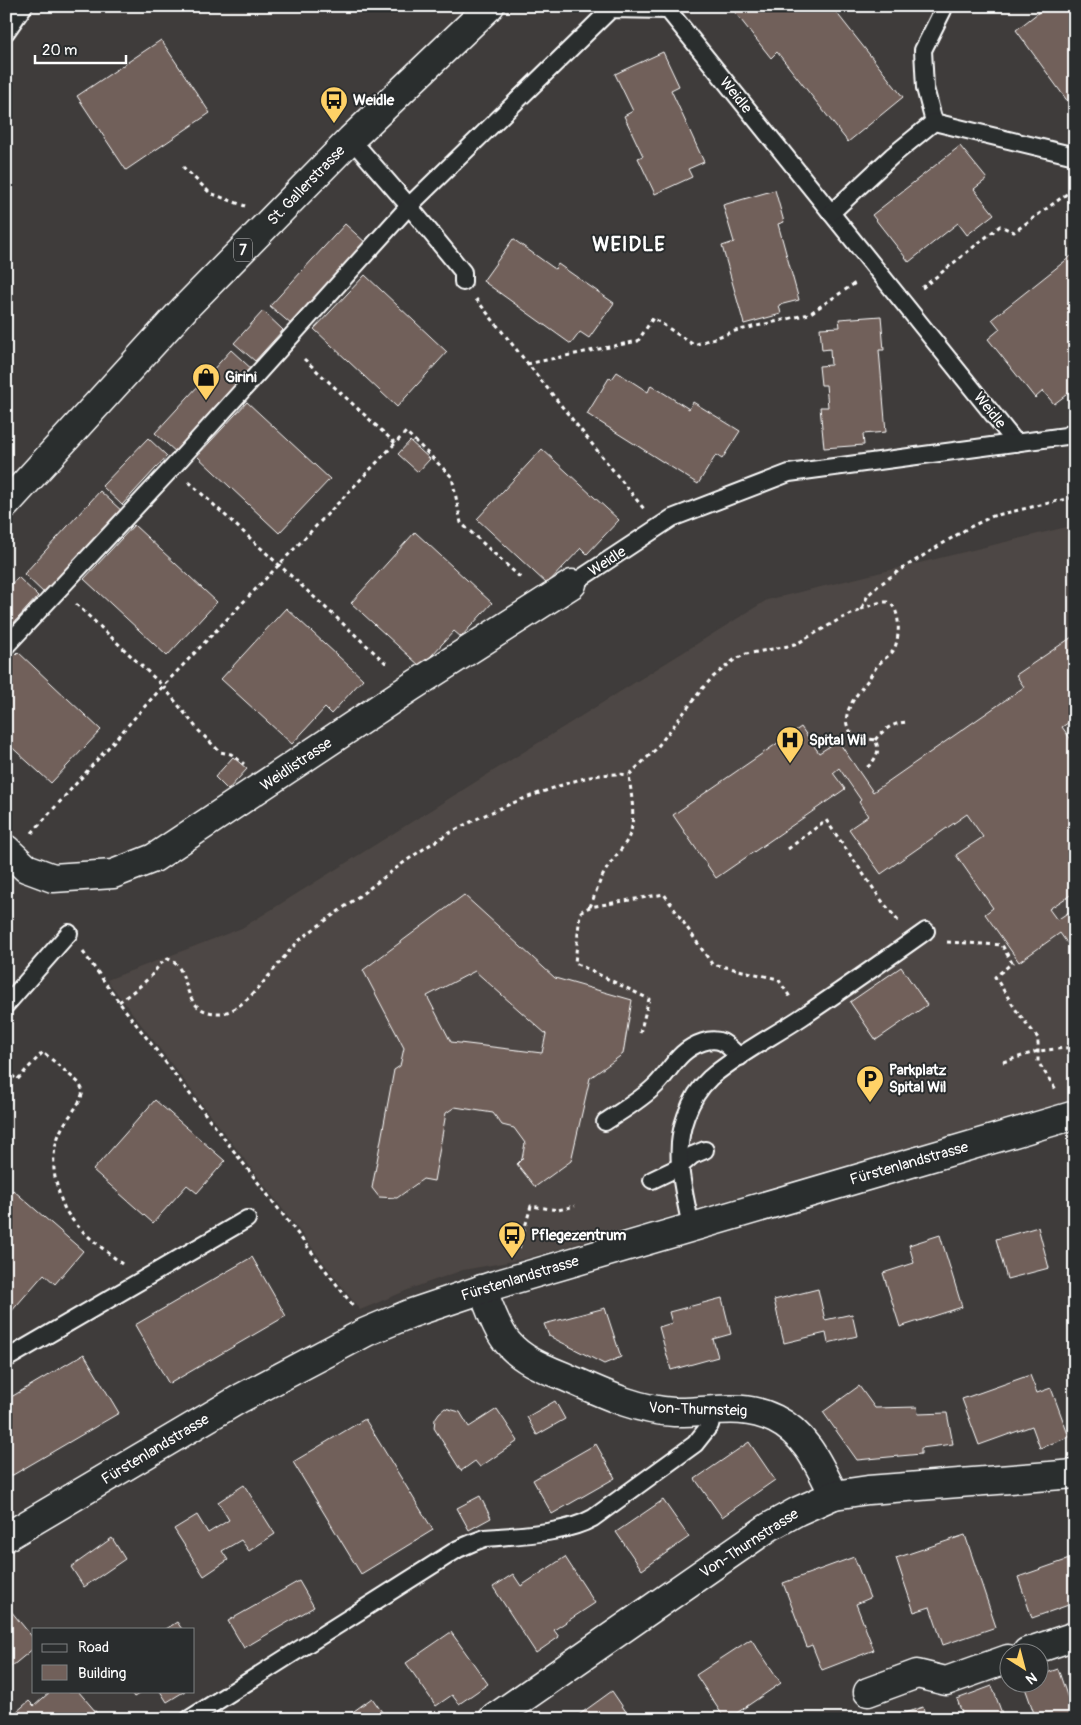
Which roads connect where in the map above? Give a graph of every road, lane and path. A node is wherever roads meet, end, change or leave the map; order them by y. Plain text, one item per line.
1 (24, 6) edge
2 (490, 6) edge
3 (941, 6) edge
4 (668, 8) edge
5 (6, 32) edge
6 (934, 122) junction
7 (351, 140) junction
8 (1075, 156) edge
9 (183, 167) dead end
10 (1075, 188) edge
11 (409, 206) junction
12 (248, 207) dead end
13 (831, 213) junction
14 (876, 269) junction
15 (463, 282) joint
16 (903, 302) junction
17 (286, 342) junction
18 (527, 364) junction
19 (1075, 431) edge
20 (395, 443) junction
21 (1016, 443) junction
22 (173, 467) junction
23 (1075, 497) edge
24 (6, 504) edge
25 (658, 527) junction
26 (280, 564) junction
27 (572, 584) joint
28 (59, 588) junction
29 (546, 601) junction
30 (860, 610) junction
31 (6, 646) edge
32 (163, 686) junction
33 (411, 687) junction
34 (907, 722) dead end
35 (875, 740) junction
36 (865, 769) dead end
37 (629, 776) junction
38 (267, 783) junction
39 (788, 850) dead end
40 (9, 852) edge
41 (882, 901) dead end
42 (590, 907) junction
43 (70, 933) dead end
44 (920, 936) joint
45 (6, 1005) edge
46 (803, 1016) junction
47 (640, 1033) dead end
48 (1075, 1047) edge
49 (1038, 1051) junction
50 (740, 1057) junction
51 (1003, 1062) dead end
52 (6, 1070) edge
53 (1067, 1104) edge
54 (605, 1122) dead end
55 (705, 1150) dead end
56 (679, 1167) junction
57 (652, 1180) dead end
58 (575, 1206) dead end
59 (247, 1219) dead end
60 (691, 1228) junction
61 (518, 1250) dead end
62 (142, 1280) junction
63 (482, 1289) junction
64 (358, 1311) dead end
65 (6, 1359) edge
66 (714, 1409) junction
67 (1075, 1474) edge
68 (834, 1495) junction
69 (6, 1537) edge
70 (1075, 1636) edge
71 (1048, 1645) edge
72 (998, 1663) edge
73 (868, 1692) dead end
74 (188, 1719) edge
75 (493, 1719) edge

1 - 5 lane
2 - 7 street, St. Gallerstrasse / 7
3 - 6 lane
4 - 11 lane, Weidle
4 - 13 lane, Weidle
6 - 8 lane
6 - 13 lane
7 - 11 lane
7 - 24 street, St. Gallerstrasse / 7
9 - 12 path
10 - 16 path
11 - 15 lane
11 - 17 lane, Weidle
13 - 14 lane, Weidle
14 - 16 lane, Weidle
14 - 18 path
15 - 18 path
16 - 21 lane, Weidle
17 - 20 path
17 - 22 lane, Weidle
18 - 25 path
19 - 21 lane, Weidle
20 - 26 path
20 - 29 path
21 - 25 lane, Weidle
22 - 26 path
22 - 28 lane, Weidle
23 - 30 path
25 - 27 lane, Weidle
26 - 32 path
26 - 33 path
27 - 29 street, Weidlistrasse
28 - 31 lane, Weidle
28 - 32 path
29 - 33 street, Weidlistrasse
30 - 35 path
30 - 37 path
32 - 38 path
32 - 40 path
33 - 38 street, Weidlistrasse
34 - 35 path
35 - 36 path
37 - 42 path
37 - 64 path
38 - 40 street, Weidlistrasse
39 - 41 path
42 - 46 path
42 - 47 path
43 - 45 lane
44 - 46 lane
44 - 49 path
46 - 50 lane
48 - 49 path
49 - 51 path
49 - 53 path
50 - 54 lane
50 - 56 lane
52 - 62 path
53 - 60 street, Fürstenlandstrasse
55 - 56 lane
56 - 57 lane
56 - 60 lane
58 - 61 path
59 - 62 lane
60 - 63 street, Fürstenlandstrasse
62 - 65 lane
63 - 66 street, Von-Thurnsteig
63 - 69 street, Fürstenlandstrasse
66 - 68 street, Von-Thurnsteig
66 - 74 lane
67 - 68 street, Von-Thurnstrasse
68 - 75 street, Von-Thurnstrasse
70 - 71 street
72 - 73 street

